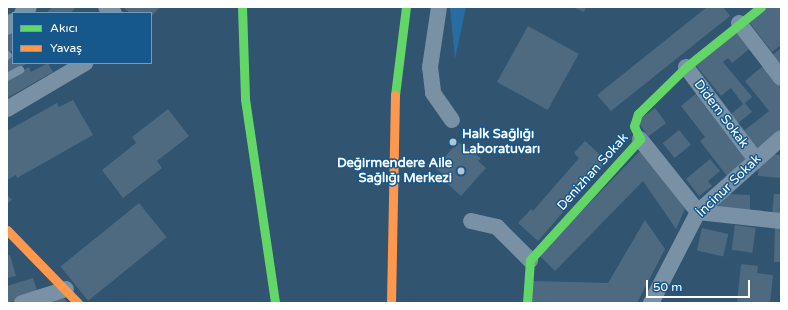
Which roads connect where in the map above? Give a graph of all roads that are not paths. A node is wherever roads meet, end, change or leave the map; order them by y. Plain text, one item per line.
1 (242, 7) edge
2 (406, 7) edge
3 (439, 7) edge
4 (760, 7) edge
5 (739, 23) junction
6 (83, 64) edge
7 (686, 67) junction
8 (20, 70) dead end
9 (7, 77) edge
10 (781, 78) edge
11 (7, 109) edge
12 (452, 120) dead end
13 (640, 139) junction
14 (777, 146) edge
15 (756, 160) junction
16 (698, 212) junction
17 (471, 221) dead end
18 (781, 221) edge
19 (10, 237) edge
20 (530, 260) junction
21 (66, 288) junction
22 (22, 303) edge
23 (78, 303) edge
24 (275, 303) edge
25 (391, 303) edge
26 (527, 303) edge
27 (651, 303) edge

1 - 24 main road
2 - 25 main road
3 - 12 street
4 - 5 main road, Denizhan Sokak
5 - 7 main road, Denizhan Sokak
5 - 10 street
6 - 11 street
7 - 13 main road, Denizhan Sokak
7 - 15 street, Didem Sokak
8 - 9 lane
13 - 16 street
13 - 20 main road, Denizhan Sokak
14 - 15 street, İncinur Sokak
15 - 16 street, İncinur Sokak
16 - 18 street
16 - 27 street, İncinur Sokak
17 - 20 street
19 - 21 main road
20 - 26 main road
21 - 22 street
21 - 23 main road

